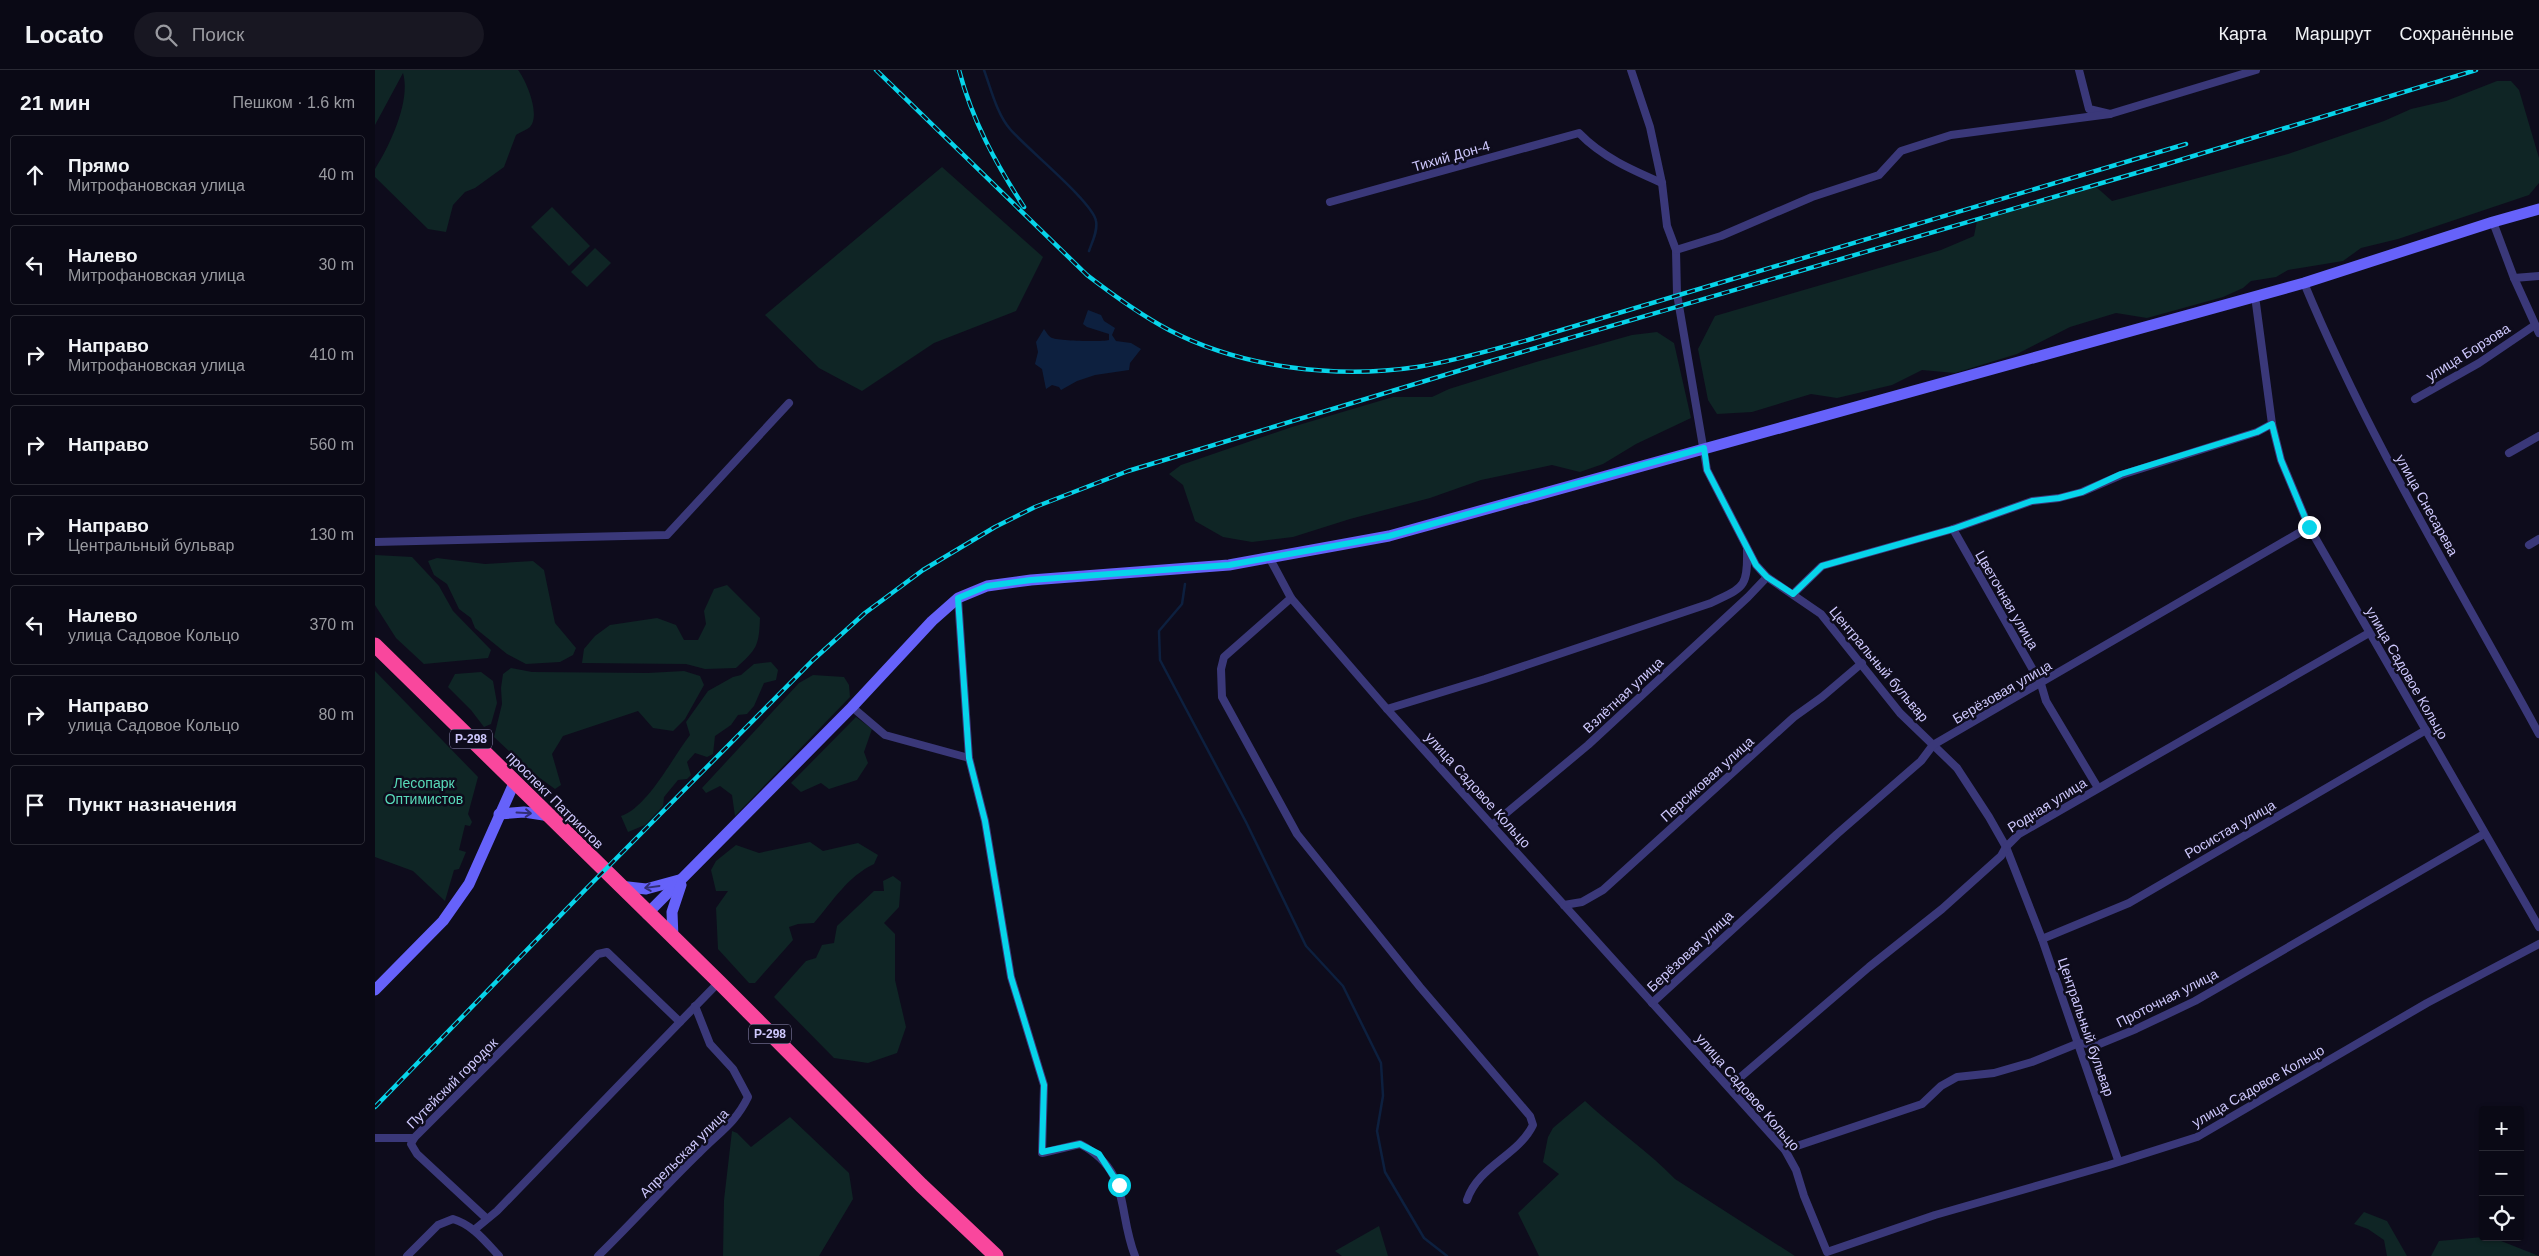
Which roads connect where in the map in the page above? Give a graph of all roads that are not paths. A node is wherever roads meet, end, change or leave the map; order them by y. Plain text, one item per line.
1 (1631, 70) edge
2 (2079, 70) edge
3 (2256, 70) edge
4 (2110, 114) junction
5 (1661, 183) junction
6 (1331, 202) dead end
7 (2539, 209) edge
8 (2493, 222) junction
9 (1676, 250) junction
10 (2539, 276) edge
11 (2514, 278) junction
12 (2304, 283) junction
13 (2255, 296) junction
14 (2535, 325) junction
15 (2539, 333) edge
16 (2415, 399) dead end
17 (789, 403) dead end
18 (2272, 424) junction
19 (2539, 436) edge
20 (1704, 448) junction
21 (2509, 453) dead end
22 (2309, 527) junction
23 (1953, 529) junction
24 (2539, 540) edge
25 (375, 542) edge
26 (2529, 545) dead end
27 (1747, 548) junction
28 (1269, 557) junction
29 (1767, 577) junction
30 (1793, 594) junction
31 (958, 598) junction
32 (1291, 598) junction
33 (2369, 633) junction
34 (375, 645) edge
35 (1862, 662) junction
36 (2041, 684) junction
37 (852, 707) junction
38 (1387, 709) junction
39 (2426, 730) junction
40 (2539, 734) edge
41 (1933, 745) junction
42 (969, 758) junction
43 (515, 781) junction
44 (2098, 788) junction
45 (499, 814) junction
46 (550, 816) junction
47 (1492, 825) junction
48 (2484, 834) junction
49 (2006, 847) junction
50 (685, 877) junction
51 (619, 886) junction
52 (1564, 905) junction
53 (647, 914) junction
54 (2539, 927) edge
55 (673, 938) junction
56 (2042, 939) junction
57 (2539, 944) edge
58 (719, 982) junction
59 (375, 990) edge
60 (1652, 1003) junction
61 (695, 1006) junction
62 (680, 1022) junction
63 (2079, 1043) junction
64 (1729, 1087) junction
65 (375, 1138) edge
66 (414, 1138) junction
67 (1785, 1150) junction
68 (2118, 1160) junction
69 (1467, 1200) dead end
70 (486, 1218) junction
71 (474, 1230) junction
72 (407, 1256) edge
73 (499, 1256) edge
74 (598, 1256) edge
75 (996, 1256) edge
76 (1135, 1256) edge

1 - 5 street, Центральный бульвар
2 - 4 street
3 - 4 street
4 - 9 street
5 - 6 street, Тихий Дон-4
5 - 9 street, Центральный бульвар
7 - 8 street
8 - 11 street
8 - 12 street
9 - 20 street, Центральный бульвар
10 - 11 street
11 - 14 street
12 - 13 street
12 - 40 street, улица Снесарева
13 - 18 street, улица Садовое Кольцо
13 - 20 street
14 - 15 street
14 - 16 street, улица Борзова
17 - 25 street
18 - 22 street, улица Садовое Кольцо
18 - 23 street
19 - 21 street
20 - 27 street, Центральный бульвар
20 - 28 street
22 - 33 street, улица Садовое Кольцо
22 - 36 street, Берёзовая улица
23 - 30 street
23 - 36 street, Цветочная улица
24 - 26 street
27 - 29 street, Центральный бульвар
27 - 38 street
28 - 31 street
28 - 32 street, улица Садовое Кольцо
29 - 30 street, Центральный бульвар
29 - 47 street, Взлётная улица
30 - 35 street, Центральный бульвар
31 - 37 street
31 - 42 street
32 - 38 street, улица Садовое Кольцо
32 - 69 street
33 - 39 street, улица Садовое Кольцо
33 - 44 street, Родная улица
34 - 43 highway, проспект Патриотов / Р-298
35 - 41 street, Центральный бульвар
35 - 52 street, Персиковая улица
36 - 41 street, Берёзовая улица
36 - 44 street, Цветочная улица
37 - 42 street
37 - 50 street
38 - 47 street, улица Садовое Кольцо
39 - 48 street, улица Садовое Кольцо
39 - 56 street, Росистая улица
41 - 49 street, Центральный бульвар
41 - 60 street, Берёзовая улица
42 - 76 street
43 - 45 street
43 - 46 highway, проспект Патриотов / Р-298
44 - 49 street, Родная улица
45 -> 46 street
45 - 59 street
46 - 51 highway, проспект Патриотов / Р-298
47 - 52 street, улица Садовое Кольцо
48 - 54 street, улица Садовое Кольцо
48 - 63 street, Проточная улица
49 - 56 street, Центральный бульвар
49 - 64 street, Родная улица
50 -> 51 street
50 - 53 street
50 - 55 street
51 - 53 highway, проспект Патриотов / Р-298
52 - 60 street, улица Садовое Кольцо
53 - 55 highway, Р-298
55 - 58 highway, Р-298
56 - 63 street, Центральный бульвар
57 - 68 street, улица Садовое Кольцо
58 - 61 street
58 - 75 highway, Р-298
60 - 64 street, улица Садовое Кольцо
61 - 62 street
61 - 74 street, Апрельская улица
62 - 66 street, Путейский городок
62 - 70 street
63 - 67 street, Проточная улица
63 - 68 street, Центральный бульвар
64 - 67 street, улица Садовое Кольцо
65 - 66 street
66 - 70 street, Путейский городок
67 - 68 street, улица Садовое Кольцо
70 - 71 street
71 - 72 street
71 - 73 street

